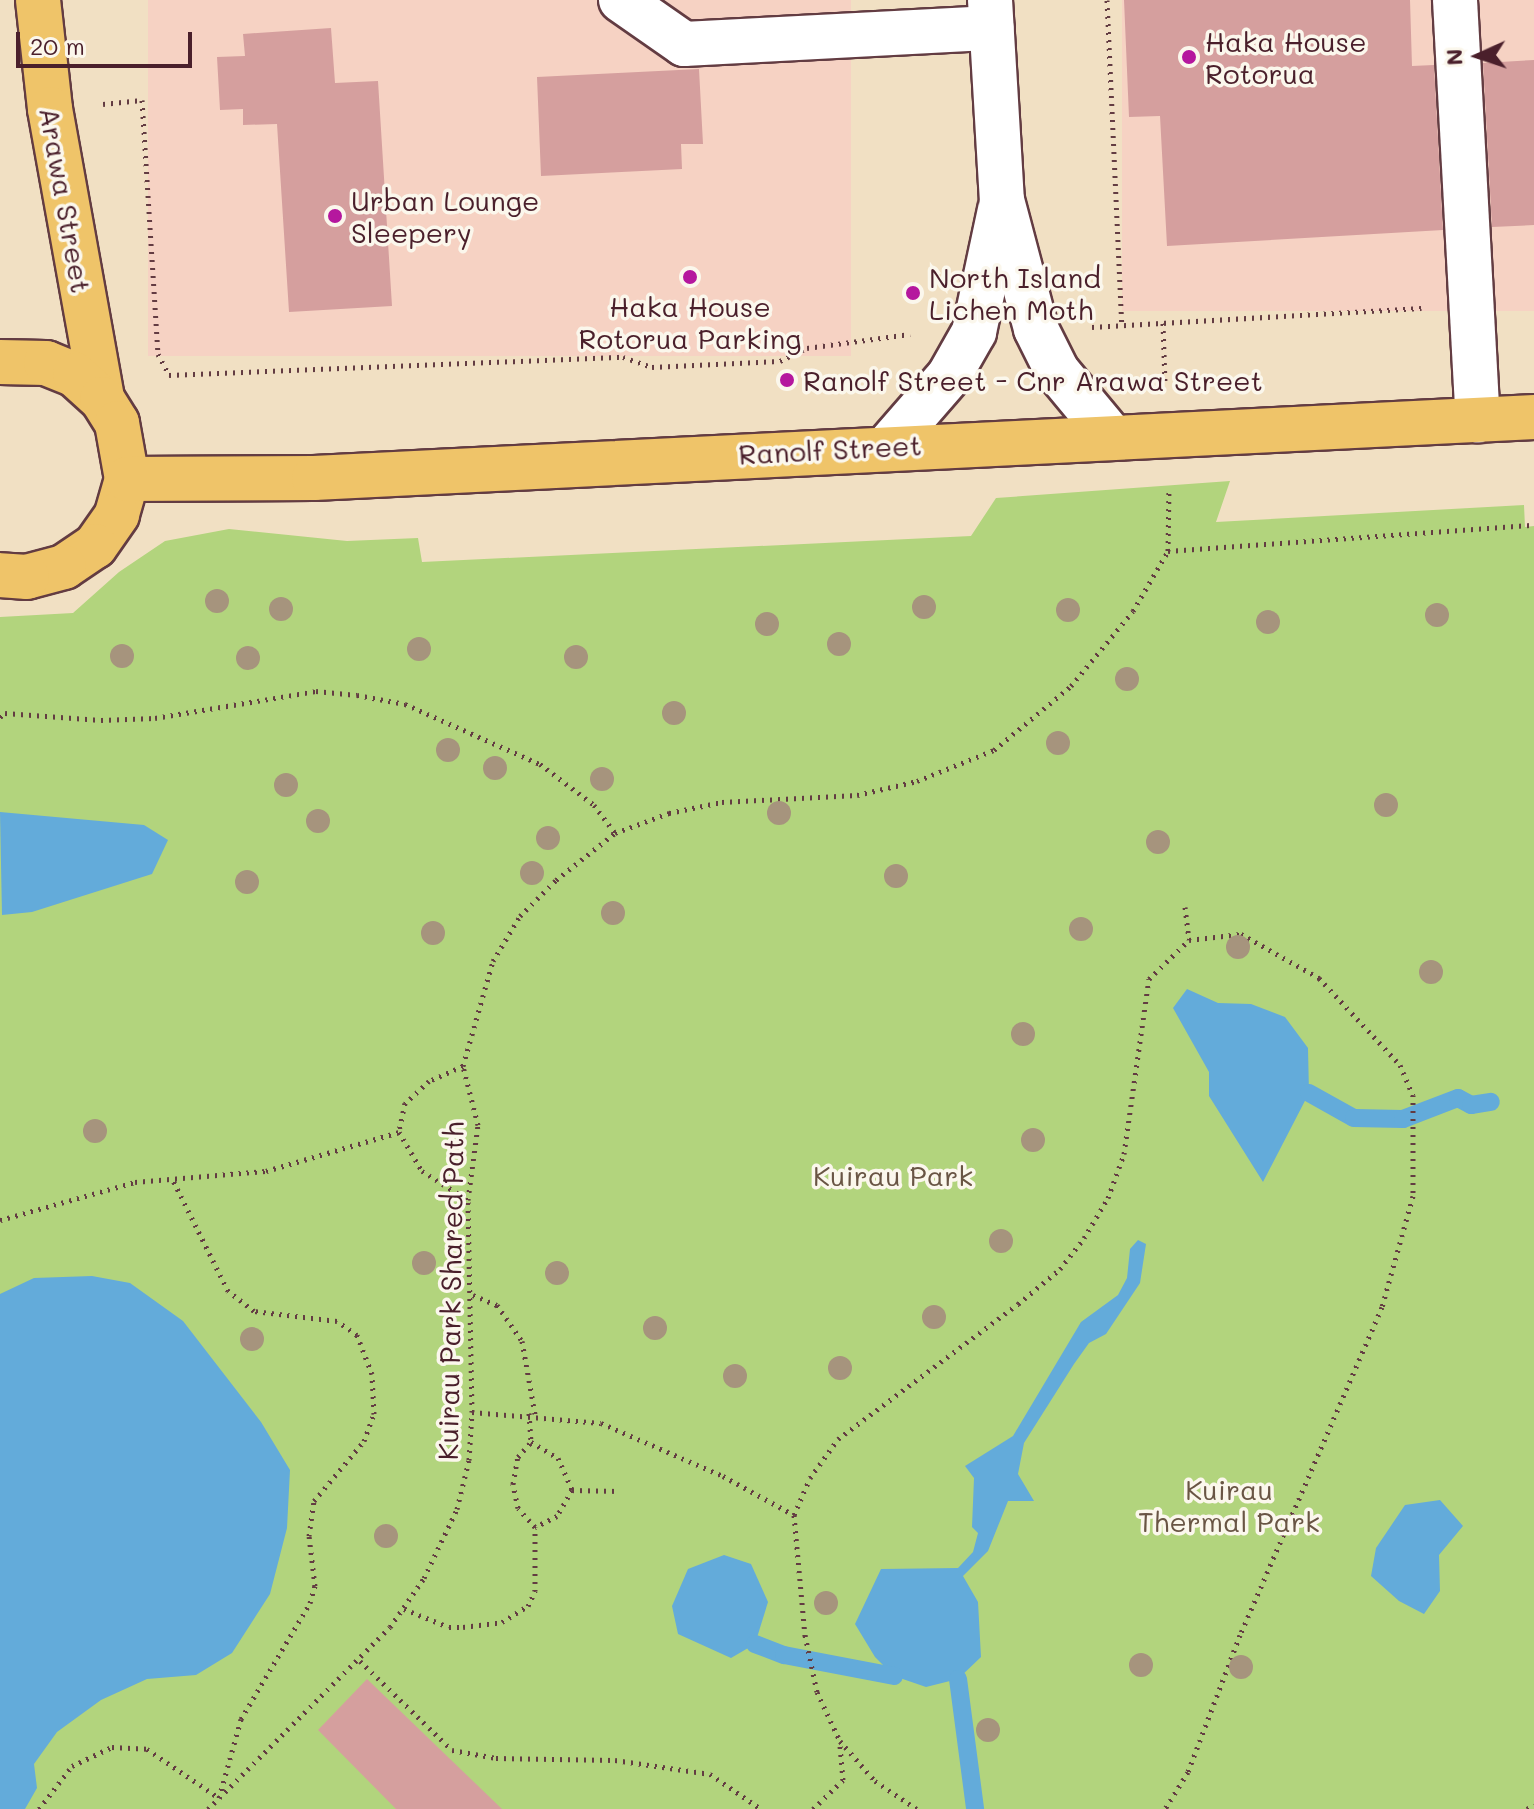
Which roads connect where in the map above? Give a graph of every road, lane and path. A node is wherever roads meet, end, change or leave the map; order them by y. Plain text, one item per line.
1 (38, 0) edge
2 (621, 0) edge
3 (1107, 0) edge
4 (1455, 0) edge
5 (991, 14) edge
6 (100, 104) dead end
7 (1002, 200) junction
8 (1470, 305) junction
9 (1163, 323) junction
10 (1122, 325) junction
11 (1082, 328) dead end
12 (924, 333) dead end
13 (0, 362) edge
14 (1165, 374) dead end
15 (102, 399) junction
16 (1534, 417) edge
17 (1478, 420) junction
18 (1111, 436) junction
19 (889, 445) junction
20 (127, 479) junction
21 (1169, 488) dead end
22 (1534, 525) edge
23 (1168, 551) junction
24 (0, 575) edge
25 (0, 717) edge
26 (615, 833) junction
27 (1185, 907) dead end
28 (1189, 940) junction
29 (463, 1066) junction
30 (399, 1132) junction
31 (173, 1180) junction
32 (468, 1200) junction
33 (0, 1220) edge
34 (473, 1295) junction
35 (472, 1412) junction
36 (532, 1413) junction
37 (531, 1442) junction
38 (572, 1490) junction
39 (619, 1491) dead end
40 (794, 1515) junction
41 (535, 1527) junction
42 (404, 1609) junction
43 (360, 1661) junction
44 (840, 1741) junction
45 (219, 1798) junction
46 (1534, 1805) edge
47 (39, 1809) edge
48 (208, 1809) edge
49 (761, 1809) edge
50 (813, 1809) edge
51 (917, 1809) edge
52 (1165, 1809) edge
53 (1527, 1809) edge

1 - 15 main road, Arawa Street
2 - 5 street
3 - 10 path
4 - 8 street
5 - 7 street
6 - 12 path
7 - 18 street
7 - 19 street
8 - 9 path
8 - 17 street
9 - 10 path
9 - 14 path
10 - 11 path
13 - 15 main road
15 - 20 main road
16 - 17 main road, Ranolf Street
17 - 18 main road, Ranolf Street
18 - 19 main road, Ranolf Street
19 - 20 main road, Ranolf Street
20 - 24 main road
21 - 23 path
22 - 23 path
23 - 26 path
25 - 26 path
26 - 29 path
27 - 28 path
28 - 40 path
28 - 52 path
29 - 30 path
29 - 32 path, Kuirau Park Shared Path
30 - 31 path
30 - 32 path
31 - 33 path
31 - 45 path
32 - 34 path, Kuirau Park Shared Path
34 - 35 path, Kuirau Park Shared Path
34 - 36 path
35 - 36 path
35 - 42 path, Kuirau Park Shared Path
36 - 37 path
36 - 40 path
37 - 38 path
37 - 41 path
38 - 39 path
38 - 41 path
40 - 44 path
41 - 42 path
42 - 43 path, Kuirau Park Shared Path
43 - 45 path, Kuirau Park Shared Path
43 - 49 path
44 - 50 path
44 - 51 path
45 - 47 path
45 - 48 path, Kuirau Park Shared Path
46 - 53 path

